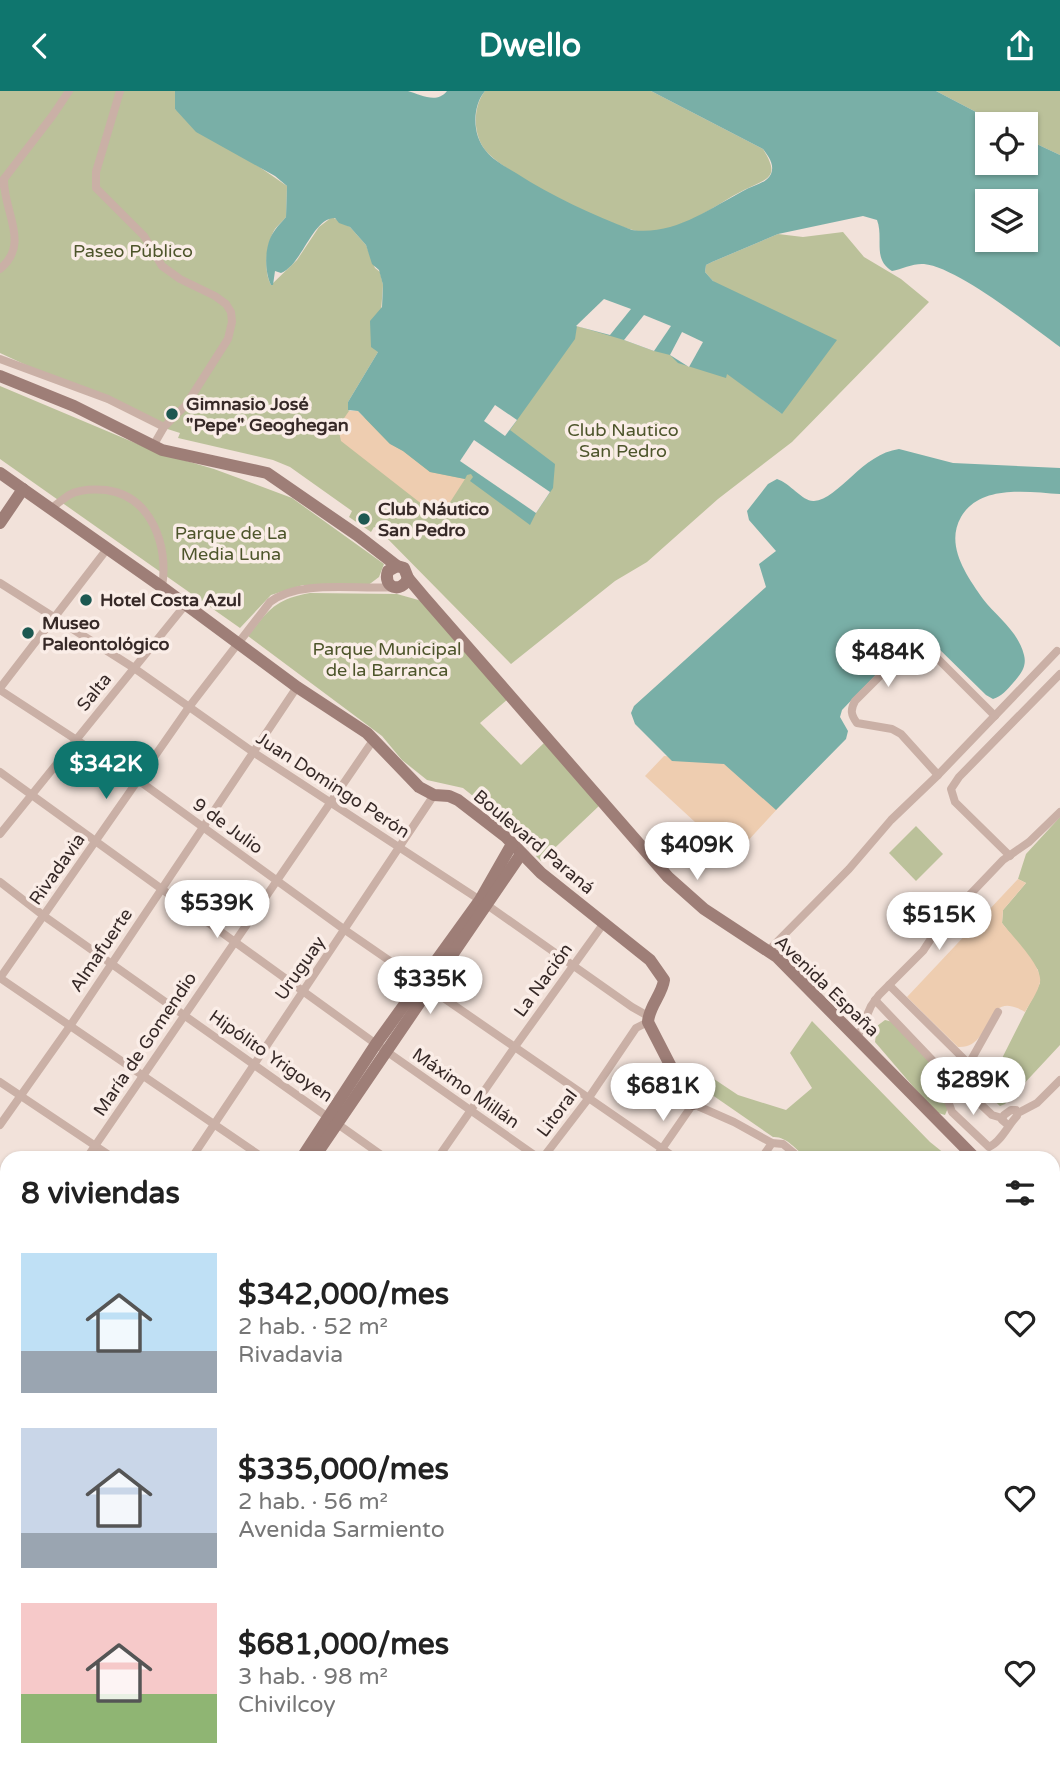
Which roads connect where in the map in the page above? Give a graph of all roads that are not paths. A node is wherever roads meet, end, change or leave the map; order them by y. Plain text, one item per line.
1 (69, 91) edge
2 (120, 91) edge
3 (2, 181) edge
4 (3, 198) edge
5 (0, 269) edge
6 (0, 359) edge
7 (0, 376) edge
8 (164, 427) junction
9 (153, 446) junction
10 (0, 473) edge
11 (23, 489) junction
12 (52, 508) junction
13 (0, 523) edge
14 (107, 549) junction
15 (395, 574) junction
16 (0, 583) edge
17 (162, 587) junction
18 (186, 604) junction
19 (55, 618) junction
20 (237, 642) junction
21 (1057, 651) dead end
22 (134, 668) junction
23 (1060, 674) edge
24 (297, 687) junction
25 (0, 689) edge
26 (189, 707) junction
27 (995, 716) junction
28 (374, 739) junction
29 (76, 740) junction
30 (253, 752) junction
31 (0, 772) edge
32 (938, 775) junction
33 (138, 781) junction
34 (32, 795) junction
35 (434, 795) junction
36 (330, 801) junction
37 (1060, 812) edge
38 (203, 827) junction
39 (0, 834) edge
40 (96, 840) junction
41 (400, 848) junction
42 (517, 849) junction
43 (1010, 856) junction
44 (275, 881) junction
45 (0, 882) edge
46 (162, 889) junction
47 (483, 902) junction
48 (44, 916) junction
49 (604, 923) junction
50 (345, 930) junction
51 (233, 942) junction
52 (768, 951) junction
53 (112, 963) junction
54 (572, 965) junction
55 (0, 978) edge
56 (425, 984) junction
57 (888, 985) junction
58 (303, 991) junction
59 (876, 1000) junction
60 (998, 1012) dead end
61 (184, 1014) junction
62 (648, 1019) junction
63 (70, 1025) junction
64 (857, 1038) junction
65 (381, 1047) junction
66 (513, 1048) junction
67 (254, 1064) junction
68 (969, 1064) junction
69 (143, 1075) junction
70 (1060, 1080) edge
71 (0, 1082) edge
72 (957, 1084) junction
73 (20, 1095) junction
74 (588, 1099) junction
75 (694, 1104) junction
76 (471, 1109) junction
77 (333, 1119) junction
78 (1005, 1121) junction
79 (214, 1123) junction
80 (0, 1125) edge
81 (772, 1143) junction
82 (95, 1145) junction
83 (662, 1148) junction
84 (91, 1151) edge
85 (104, 1151) edge
86 (196, 1151) edge
87 (254, 1151) edge
88 (307, 1151) edge
89 (317, 1151) edge
90 (376, 1151) edge
91 (442, 1151) edge
92 (530, 1151) edge
93 (547, 1151) edge
94 (660, 1151) edge
95 (666, 1151) edge
96 (766, 1151) edge
97 (791, 1151) edge
98 (968, 1151) edge

1 - 3 street
2 - 8 street
3 - 4 street
4 - 5 street
6 - 8 street
7 - 9 main road, Avenida España
8 - 9 street
9 - 15 main road, Avenida España
10 - 11 main road, Boulevard Paraná
11 - 12 main road, Boulevard Paraná
11 - 13 main road
12 - 14 main road, Boulevard Paraná
12 - 17 street
14 - 17 main road, Boulevard Paraná
14 - 19 street
15 - 20 street, Rivadavia
15 - 52 main road, Avenida España
16 - 19 street, Juan Domingo Perón
17 - 18 main road, Boulevard Paraná
18 - 20 main road, Boulevard Paraná
18 - 22 street, Salta
19 - 22 street, Juan Domingo Perón
19 - 25 street
20 - 24 main road, Boulevard Paraná
20 - 26 street, Rivadavia
21 - 27 street
22 - 26 street, Juan Domingo Perón
22 - 29 street, Salta
23 - 43 street
24 - 28 main road, Boulevard Paraná
24 - 30 street, Almafuerte
25 - 29 street, 9 de Julio
26 - 30 street, Juan Domingo Perón
26 - 33 street, Rivadavia
27 - 32 street
27 - 32 street
28 - 35 main road, Boulevard Paraná
28 - 36 street, María de Gomendio
29 - 33 street, 9 de Julio
29 - 34 street, Salta
30 - 36 street, Juan Domingo Perón
30 - 38 street, Almafuerte
31 - 34 street, Máximo Millán
32 - 52 street
33 - 38 street, 9 de Julio
33 - 40 street, Rivadavia
34 - 39 street, Salta
34 - 40 street, Máximo Millán
35 - 41 street, Uruguay
35 - 42 main road, Boulevard Paraná
36 - 41 street, Juan Domingo Perón
36 - 44 street, María de Gomendio
37 - 43 street
38 - 44 street, 9 de Julio
38 - 46 street, Almafuerte
40 - 46 street, Máximo Millán
40 - 48 street, Rivadavia
41 - 47 street, Juan Domingo Perón
41 - 50 street, Uruguay
42 - 47 main road
42 - 49 main road, Boulevard Paraná
43 - 57 street
44 - 50 street, 9 de Julio
44 - 51 street, María de Gomendio
45 - 48 street, Hipólito Yrigoyen
46 - 51 street, Máximo Millán
46 - 53 street, Almafuerte
47 - 54 street, Juan Domingo Perón
47 - 56 main road
48 - 53 street, Hipólito Yrigoyen
48 - 55 street, Rivadavia
49 - 54 street, La Nación
49 - 62 main road, Boulevard Paraná
50 - 56 street, 9 de Julio
50 - 58 street, Uruguay
51 - 58 street, Máximo Millán
51 - 61 street, María de Gomendio
52 - 64 main road, Avenida España
53 - 61 street, Hipólito Yrigoyen
53 - 63 street, Almafuerte
54 - 62 street, Juan Domingo Perón
54 - 66 street, La Nación
55 - 63 street
56 - 65 main road
56 - 66 street, 9 de Julio
57 - 59 street
57 - 68 street
58 - 65 street, Máximo Millán
58 - 67 street, Uruguay
59 - 64 street
59 - 72 street
60 - 68 street
61 - 67 street, Hipólito Yrigoyen
61 - 69 street, María de Gomendio
62 - 74 street, Litoral
62 - 75 main road
63 - 69 street
63 - 73 street, Almafuerte
64 - 98 main road, Avenida España
65 - 76 street, Máximo Millán
65 - 77 main road
66 - 74 street, 9 de Julio
66 - 76 street, La Nación
67 - 77 street, Hipólito Yrigoyen
67 - 79 street, Uruguay
68 - 72 street
69 - 79 street
69 - 82 street, María de Gomendio
70 - 78 street
71 - 73 street
72 - 78 street
72 - 78 street
73 - 80 street, Almafuerte
73 - 82 street
74 - 83 street, 9 de Julio
74 - 93 street, Litoral
75 - 81 street
75 - 83 street
76 - 91 street, La Nación
76 - 92 street, Máximo Millán
77 - 88 main road
77 - 89 main road
77 - 90 street, Hipólito Yrigoyen
79 - 86 street, Uruguay
79 - 87 street
81 - 96 street
81 - 97 street
82 - 84 street, María de Gomendio
82 - 85 street
83 - 94 street
83 - 95 street, 9 de Julio

